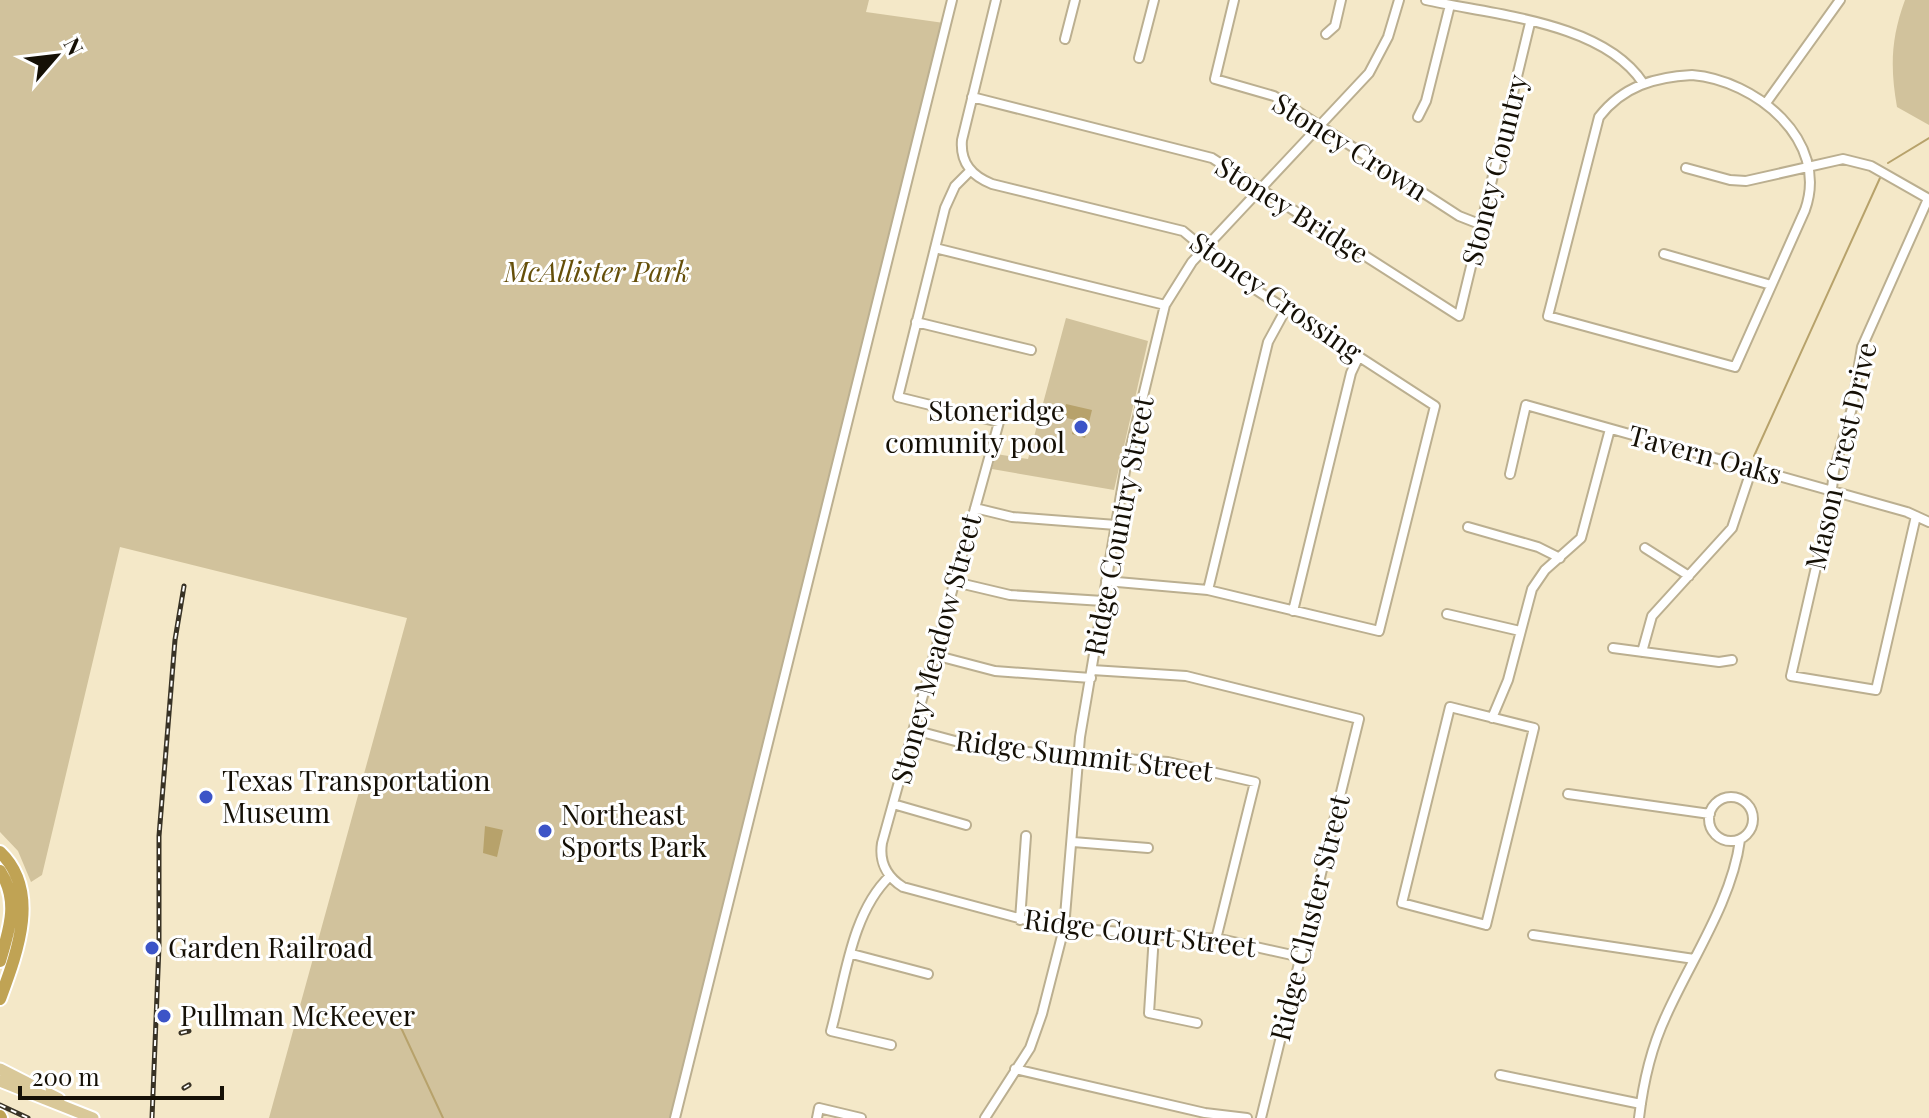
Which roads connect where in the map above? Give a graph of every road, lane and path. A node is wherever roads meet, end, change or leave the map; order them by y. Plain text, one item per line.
1 (952, 0) edge
2 (996, 0) edge
3 (1075, 0) edge
4 (1154, 0) edge
5 (1234, 0) edge
6 (1341, 0) edge
7 (1399, 0) edge
8 (1426, 0) edge
9 (1840, 0) edge
10 (1450, 5) junction
11 (1530, 23) junction
12 (1326, 34) dead end
13 (1065, 39) dead end
14 (1139, 58) dead end
15 (1643, 83) junction
16 (972, 97) junction
17 (1766, 103) junction
18 (1418, 117) dead end
19 (1319, 126) junction
20 (1806, 165) junction
21 (1686, 168) dead end
22 (970, 171) junction
23 (1262, 187) junction
24 (1928, 199) edge
25 (1482, 225) junction
26 (935, 248) junction
27 (1205, 249) junction
28 (1664, 254) dead end
29 (1771, 285) junction
30 (1165, 305) junction
31 (1286, 309) junction
32 (1459, 316) joint
33 (916, 322) junction
34 (1031, 350) dead end
35 (1359, 356) junction
36 (1610, 429) junction
37 (1752, 468) junction
38 (1510, 474) dead end
39 (1831, 490) junction
40 (975, 508) junction
41 (1916, 516) junction
42 (1929, 522) edge
43 (1116, 525) junction
44 (1468, 527) dead end
45 (1645, 548) dead end
46 (1560, 558) junction
47 (1689, 576) junction
48 (1106, 581) junction
49 (955, 582) junction
50 (1208, 590) junction
51 (1103, 601) junction
52 (1293, 611) junction
53 (1447, 614) dead end
54 (1520, 631) junction
55 (1613, 648) dead end
56 (1642, 652) junction
57 (934, 655) junction
58 (1732, 660) dead end
59 (1092, 674) junction
60 (1492, 718) junction
61 (914, 730) junction
62 (1078, 756) junction
63 (1568, 794) dead end
64 (893, 804) junction
65 (1710, 814) junction
66 (966, 825) dead end
67 (1026, 836) dead end
68 (1740, 840) junction
69 (1073, 842) junction
70 (1148, 848) dead end
71 (0, 852) edge
72 (0, 871) edge
73 (890, 876) junction
74 (1020, 920) junction
75 (1064, 928) junction
76 (1154, 935) junction
77 (1533, 935) dead end
78 (1216, 939) junction
79 (852, 954) junction
80 (1301, 957) junction
81 (1694, 959) junction
82 (0, 961) edge
83 (928, 974) dead end
84 (0, 999) edge
85 (1197, 1023) dead end
86 (891, 1045) dead end
87 (0, 1069) edge
88 (1015, 1069) junction
89 (1500, 1075) dead end
90 (0, 1081) edge
91 (1641, 1104) junction
92 (88, 1116) edge
93 (675, 1118) edge
94 (817, 1118) edge
95 (861, 1118) edge
96 (985, 1118) edge
97 (1247, 1118) edge
98 (1261, 1118) edge
99 (1639, 1118) edge

1 - 93 street
2 - 16 street
3 - 13 street
4 - 14 street
5 - 19 street, Stoney Crown
6 - 12 street
7 - 19 street, Ridge Country Street
8 - 10 street
9 - 17 street
10 - 11 street
10 - 18 street
11 - 15 street
11 - 25 street, Stoney Country
15 - 17 street
15 - 29 street
16 - 22 street
16 - 23 street, Stoney Bridge
17 - 20 street
19 - 23 street, Ridge Country Street
19 - 25 street, Stoney Crown
20 - 21 street
20 - 24 street
20 - 29 street
22 - 26 street
22 - 27 street, Stoney Crossing
23 - 27 street, Ridge Country Street
23 - 32 street, Stoney Bridge
24 - 39 street, Mason Crest Drive
25 - 32 street, Stoney Country
26 - 30 street
26 - 33 street
27 - 30 street, Ridge Country Street
27 - 31 street, Stoney Crossing
28 - 29 street
30 - 43 street, Ridge Country Street
31 - 35 street, Stoney Crossing
31 - 50 street
33 - 34 street
33 - 40 street, Stoney Meadow Street
35 - 52 street
35 - 52 street, Stoney Crossing
36 - 37 street, Tavern Oaks
36 - 38 street, Tavern Oaks
36 - 46 street
37 - 39 street, Tavern Oaks
37 - 47 street
39 - 41 street, Tavern Oaks
39 - 41 street, Mason Crest Drive
40 - 43 street
40 - 49 street, Stoney Meadow Street
41 - 42 street, Tavern Oaks
43 - 48 street, Ridge Country Street
44 - 46 street
45 - 47 street
46 - 54 street
47 - 56 street
48 - 50 street
48 - 51 street, Ridge Country Street
49 - 51 street
49 - 57 street, Stoney Meadow Street
50 - 52 street
51 - 59 street, Ridge Country Street
53 - 54 street
54 - 60 street
55 - 56 street
56 - 58 street
57 - 59 street
57 - 61 street, Stoney Meadow Street
59 - 62 street, Ridge Country Street
59 - 80 street, Ridge Cluster Street
60 - 60 street
61 - 62 street, Ridge Summit Street
61 - 64 street, Stoney Meadow Street
62 - 69 street, Ridge Country Street
62 - 78 street, Ridge Summit Street
63 - 65 street
64 - 66 street
64 - 73 street, Stoney Meadow Street
65 - 68 street
65 - 68 street
67 - 74 street
68 - 81 street
69 - 70 street
69 - 75 street, Ridge Country Street
71 - 84 highway
72 - 82 highway
73 - 74 street, Ridge Court Street
73 - 79 street
74 - 75 street, Ridge Court Street
75 - 76 street, Ridge Court Street
75 - 88 street, Ridge Country Street
76 - 78 street, Ridge Court Street
76 - 85 street
77 - 81 street
78 - 80 street, Ridge Court Street
79 - 83 street
79 - 86 street
80 - 98 street, Ridge Cluster Street
81 - 91 street
87 - 92 main road
88 - 96 street, Ridge Country Street
88 - 97 street
89 - 91 street
90 - 92 main road
91 - 99 street
94 - 95 street

